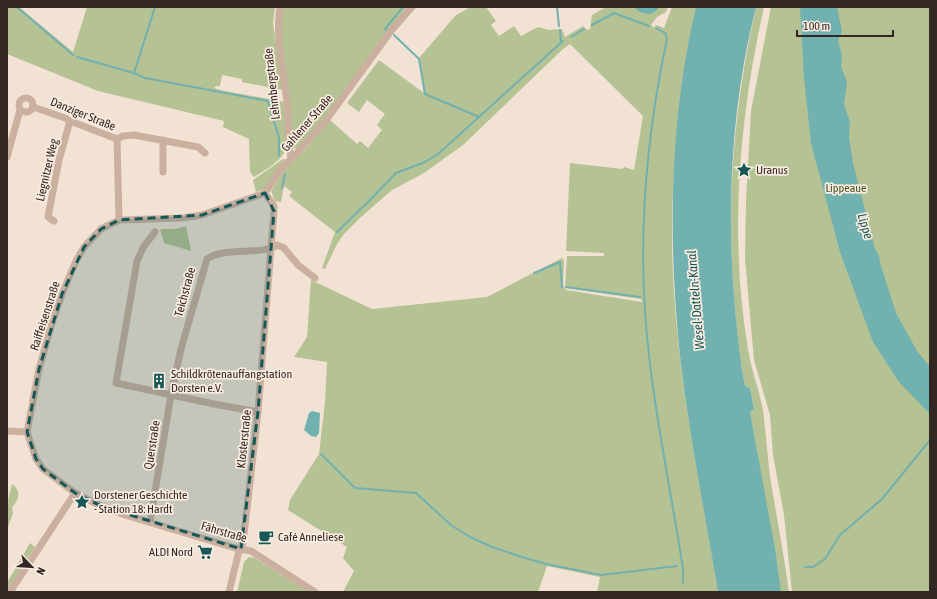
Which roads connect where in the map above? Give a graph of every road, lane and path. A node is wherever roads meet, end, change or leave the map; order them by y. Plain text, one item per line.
1 (280, 7) edge
2 (412, 7) edge
3 (33, 107) junction
4 (20, 110) junction
5 (70, 121) junction
6 (117, 139) junction
7 (162, 140) junction
8 (205, 153) dead end
9 (7, 157) edge
10 (291, 158) junction
11 (163, 172) dead end
12 (265, 193) junction
13 (119, 220) junction
14 (54, 221) dead end
15 (155, 232) dead end
16 (271, 249) junction
17 (315, 278) dead end
18 (172, 395) junction
19 (258, 412) junction
20 (7, 431) edge
21 (28, 432) junction
22 (75, 493) junction
23 (150, 522) junction
24 (241, 549) junction
25 (10, 592) edge
26 (229, 592) edge
27 (315, 592) edge

1 - 10 street, Lehmbergstraße
2 - 10 street, Gahlener Straße
3 - 4 street, Danziger Straße
3 - 4 street, Danziger Straße
3 - 5 street, Danziger Straße
4 - 9 street
5 - 6 street, Danziger Straße
5 - 14 street, Liegnitzer Weg
6 - 7 street
6 - 13 street, Danziger Straße
7 - 8 street
7 - 11 street
10 - 12 street, Gahlener Straße
12 - 13 street, Raiffeisenstraße
12 - 16 street, Klosterstraße
13 - 21 street, Raiffeisenstraße
15 - 18 street
16 - 17 street
16 - 18 street, Teichstraße
16 - 19 street, Klosterstraße
18 - 19 street
18 - 23 street, Querstraße
19 - 24 street, Klosterstraße
20 - 21 street
21 - 22 street, Raiffeisenstraße
22 - 23 street, Fährstraße
22 - 25 street
23 - 24 street, Fährstraße
24 - 26 street, Klosterstraße
24 - 27 street, Fährstraße

